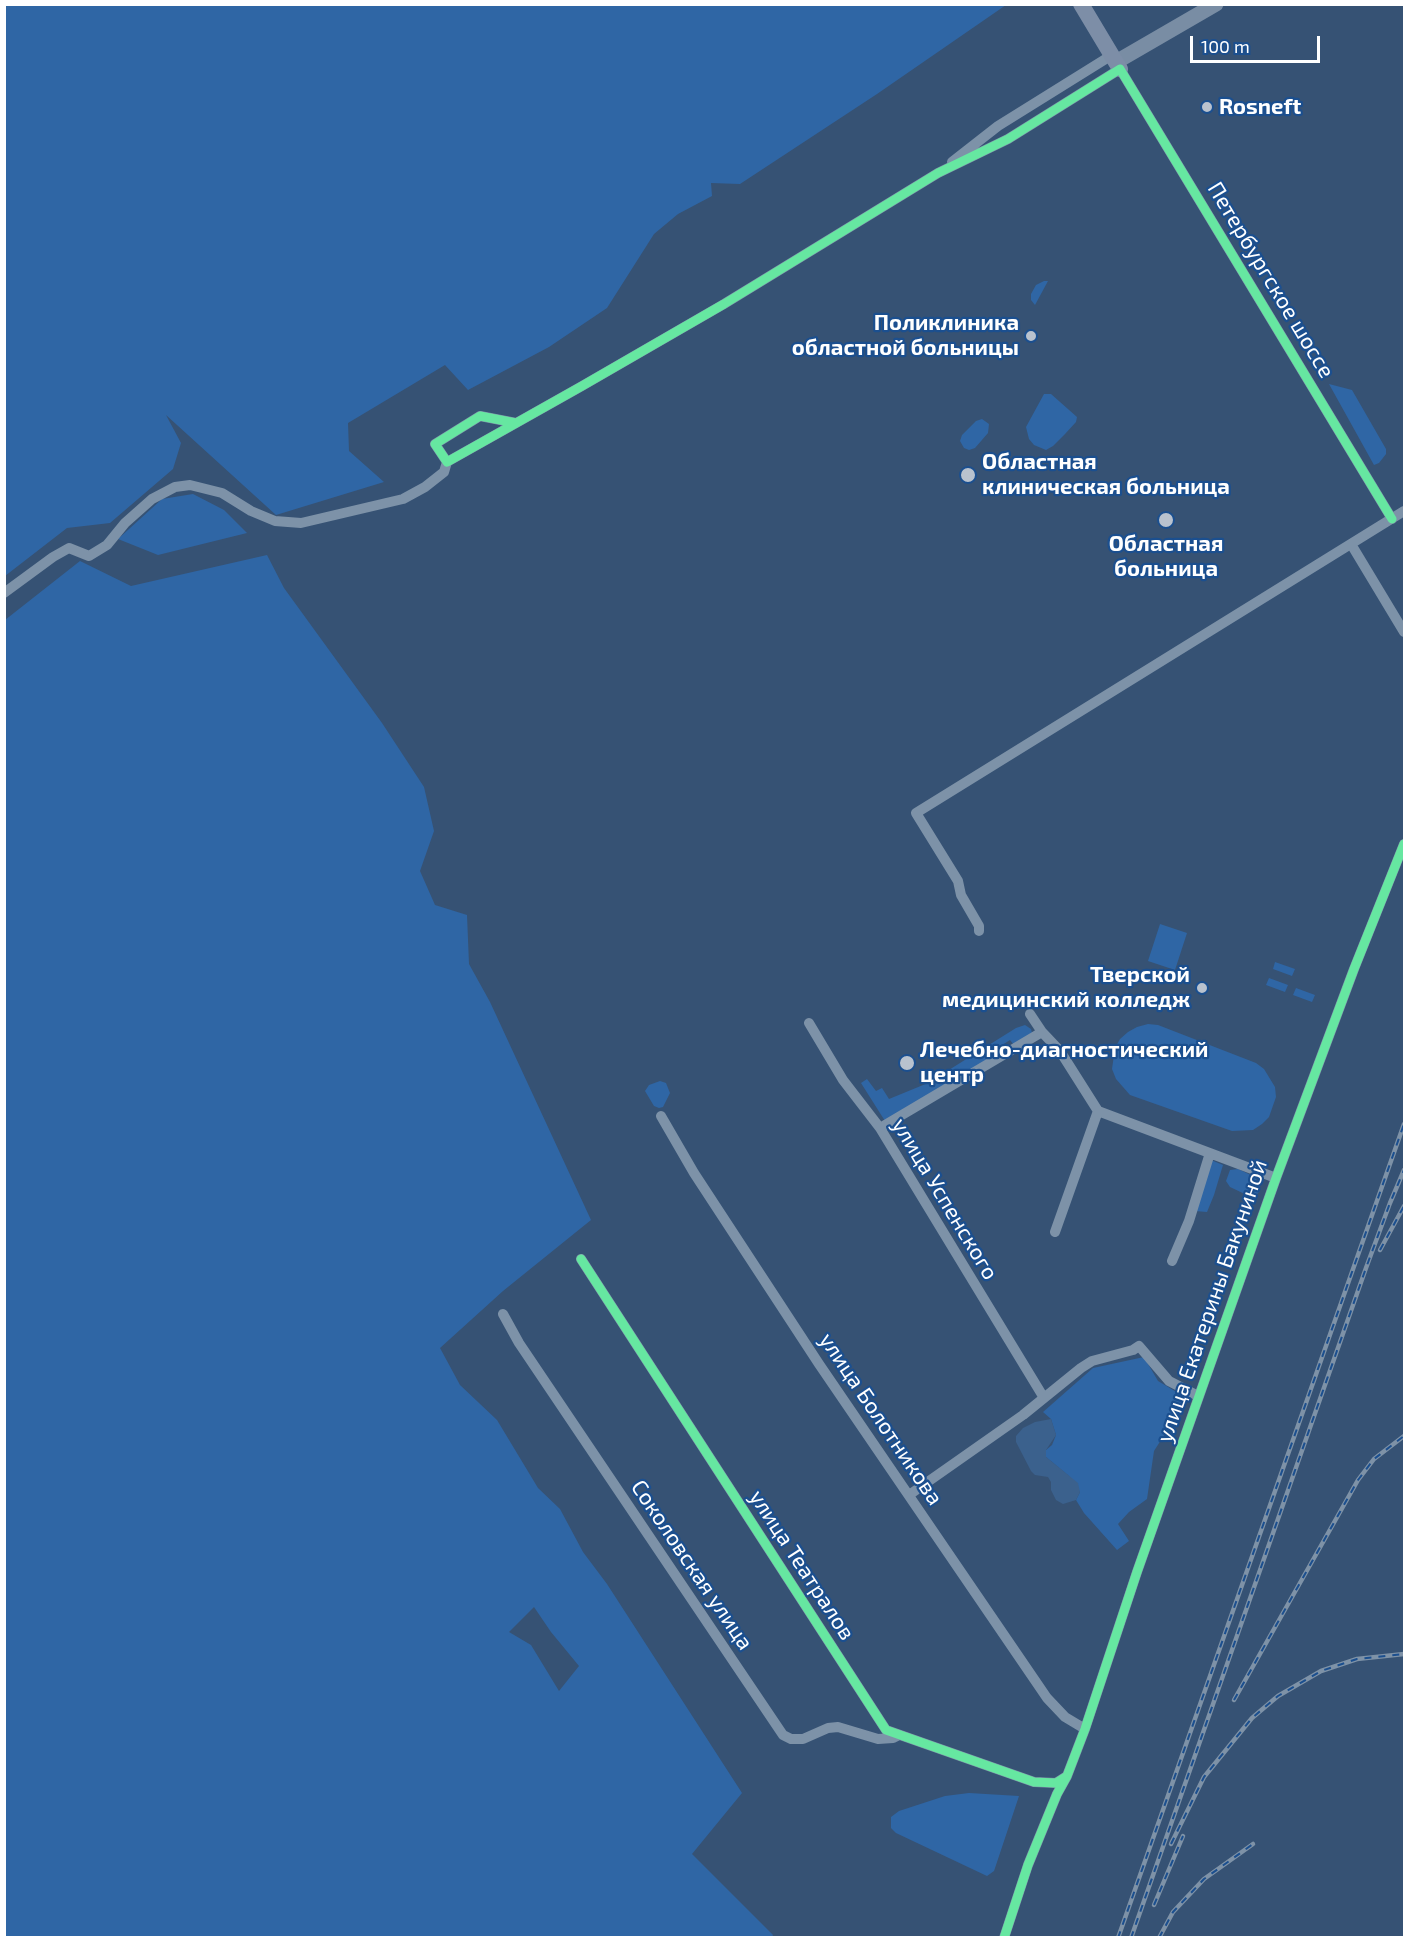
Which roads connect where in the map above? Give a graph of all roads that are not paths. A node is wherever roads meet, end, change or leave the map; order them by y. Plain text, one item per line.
1 (1081, 4) edge
2 (1216, 4) edge
3 (1116, 62) junction
4 (938, 173) junction
5 (516, 423) junction
6 (447, 462) junction
7 (1404, 511) edge
8 (1392, 519) junction
9 (1351, 544) junction
10 (4, 593) edge
11 (1404, 632) edge
12 (1404, 844) edge
13 (979, 931) dead end
14 (1030, 1014) dead end
15 (809, 1023) dead end
16 (1042, 1032) junction
17 (1098, 1112) junction
18 (661, 1116) dead end
19 (880, 1128) junction
20 (1210, 1154) junction
21 (1276, 1178) junction
22 (1055, 1232) dead end
23 (581, 1258) dead end
24 (1172, 1261) dead end
25 (503, 1314) dead end
26 (1198, 1396) junction
27 (1044, 1398) junction
28 (909, 1494) junction
29 (1085, 1729) junction
30 (900, 1735) junction
31 (1067, 1776) junction
32 (1004, 1938) edge

1 - 3 main road, Петербургское шоссе
2 - 3 main road
3 - 4 street
3 - 4 street
3 - 8 street, Петербургское шоссе
4 - 5 street
5 - 6 street
5 - 6 street
6 - 10 street
7 - 8 street
8 - 9 street
9 - 11 street
9 - 13 street
12 - 21 street, улица Екатерины Бакуниной
14 - 16 street
15 - 19 street, улица Успенского
16 - 17 street
16 - 19 street
17 - 20 street
17 - 22 street
18 - 28 street, улица Болотникова
19 - 27 street, улица Успенского
20 - 21 street
20 - 24 street
21 - 26 street, улица Екатерины Бакуниной
23 - 30 street, улица Театралов
25 - 30 street, Соколовская улица
26 - 27 street
26 - 29 street, улица Екатерины Бакуниной
27 - 28 street
28 - 29 street, улица Болотникова
29 - 31 street, улица Екатерины Бакуниной
30 - 31 street, улица Театралов
31 - 32 street, улица Екатерины Бакуниной

